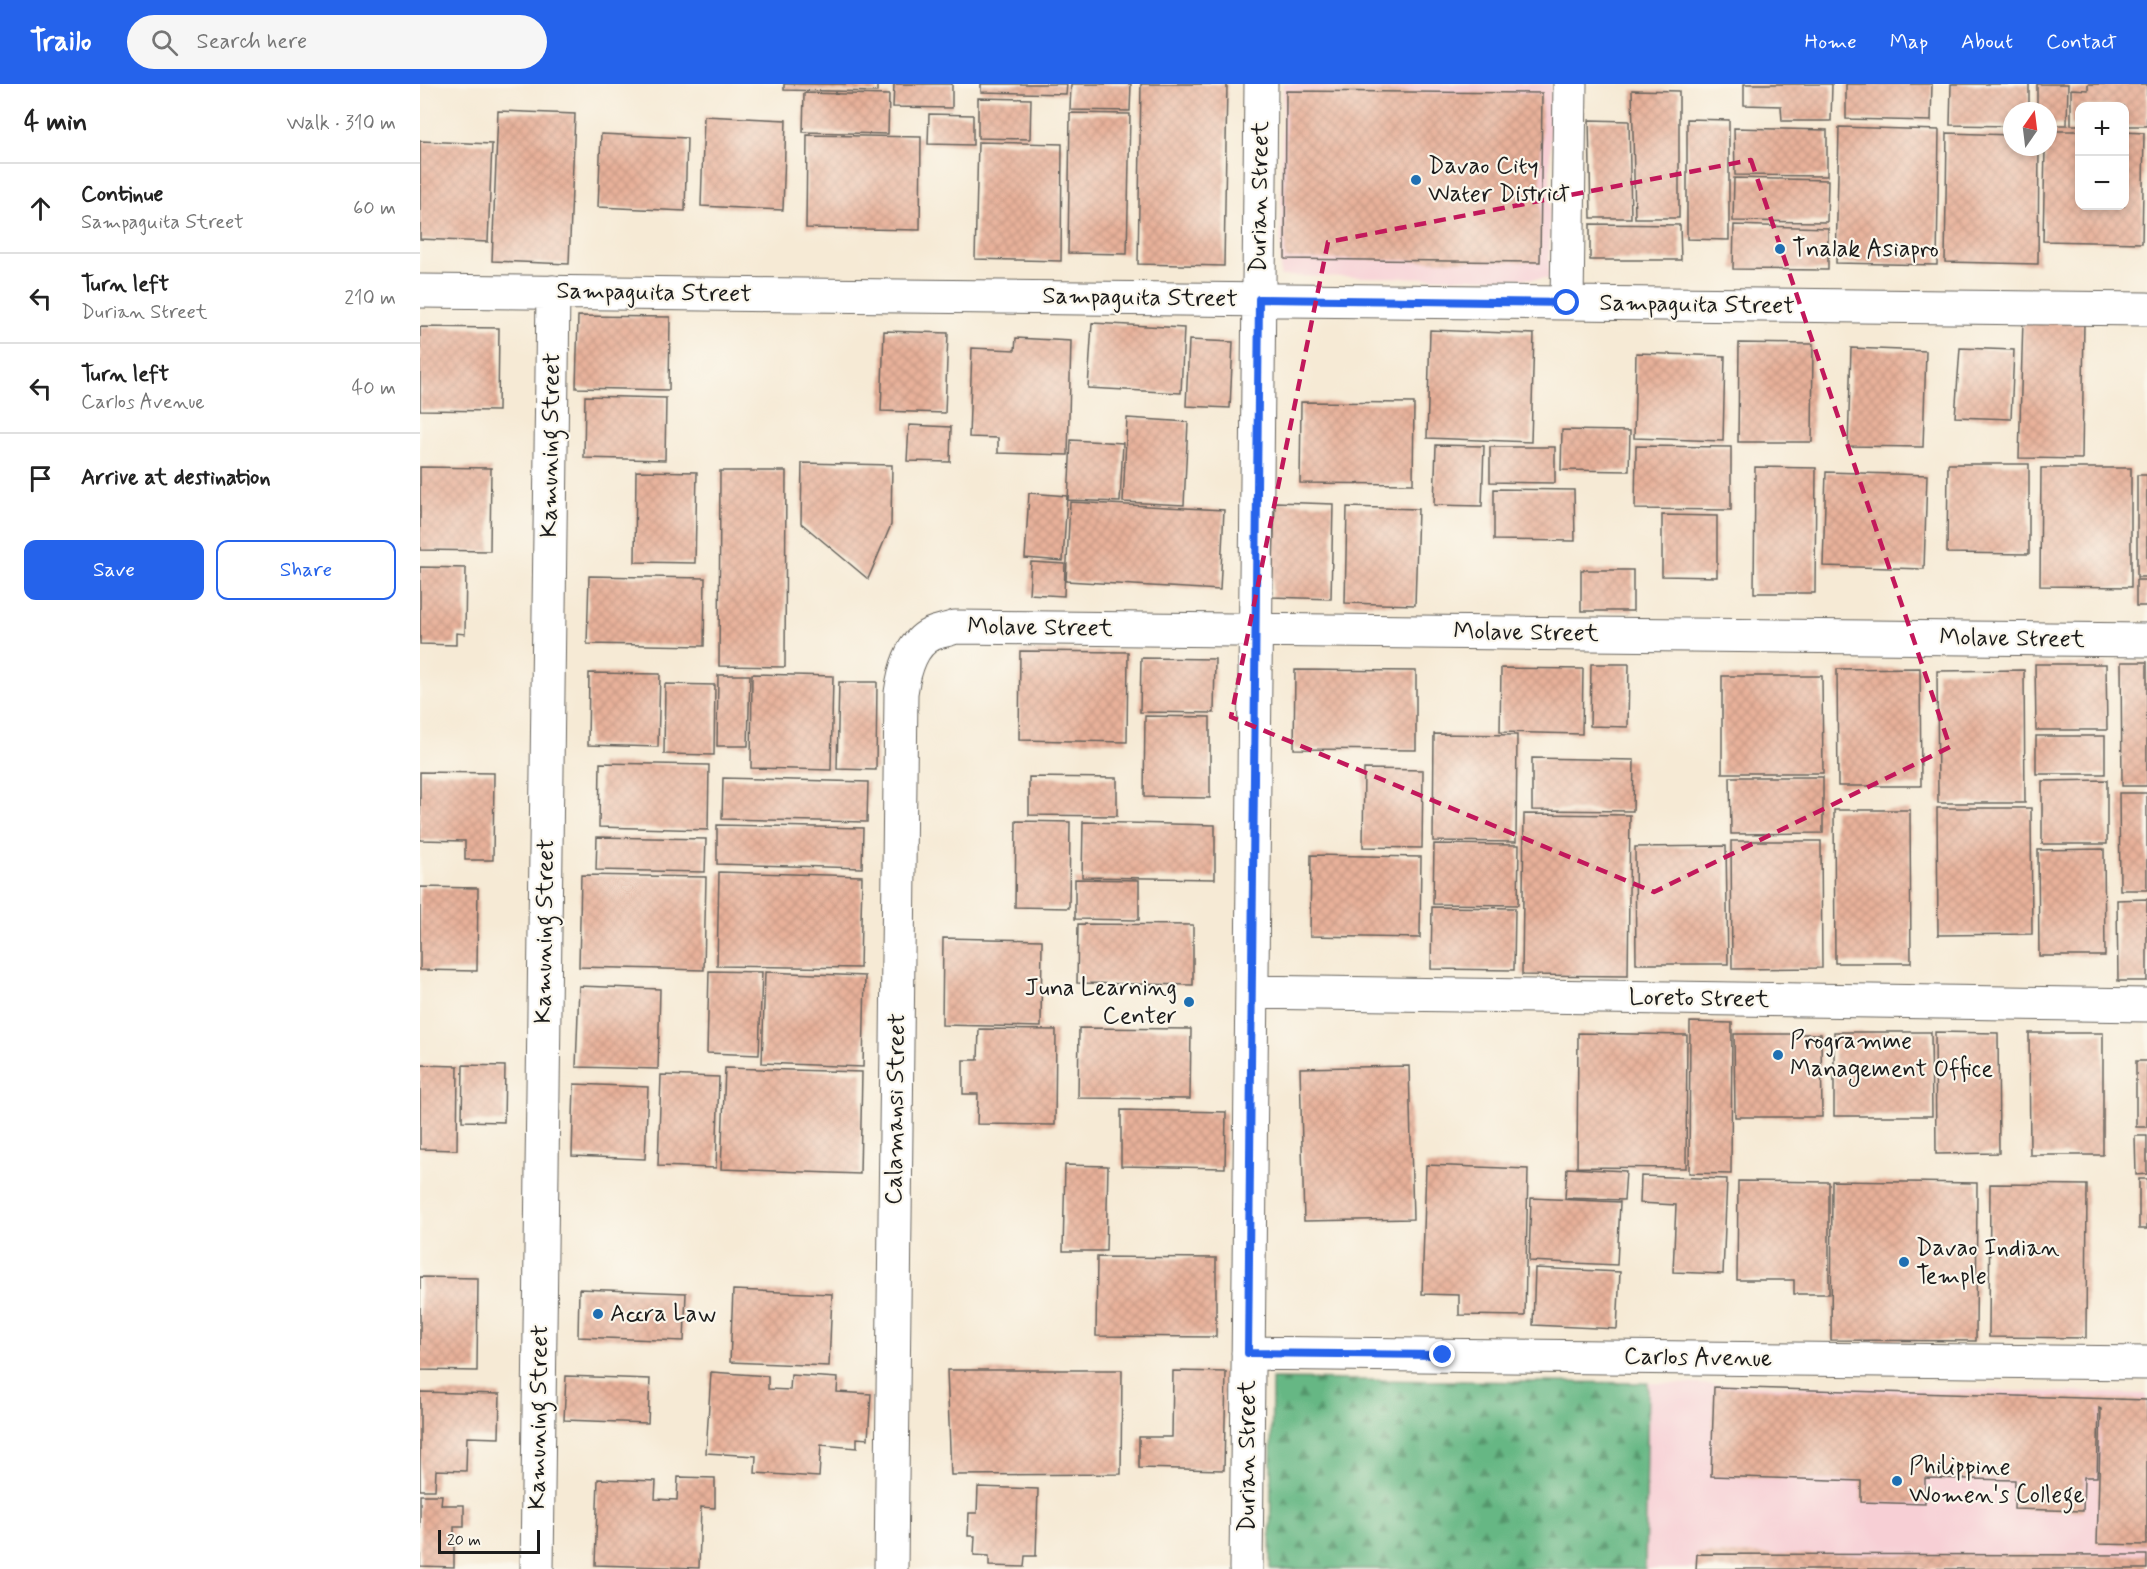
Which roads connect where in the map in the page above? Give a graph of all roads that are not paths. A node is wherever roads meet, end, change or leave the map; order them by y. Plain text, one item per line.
1 (1261, 84) edge
2 (1570, 84) edge
3 (420, 291) edge
4 (554, 292) junction
5 (1259, 299) junction
6 (1567, 303) junction
7 (2147, 309) edge
8 (1256, 630) junction
9 (2147, 640) edge
10 (914, 651) joint
11 (1252, 992) junction
12 (2147, 1005) edge
13 (1248, 1353) junction
14 (2147, 1363) edge
15 (537, 1569) edge
16 (891, 1569) edge
17 (1246, 1569) edge

1 - 5 street, Durian Street
2 - 6 street
3 - 4 street, Sampaguita Street
4 - 5 street, Sampaguita Street
4 - 15 street, Kamuning Street
5 - 6 street, Sampaguita Street
5 - 8 street, Durian Street
6 - 7 street, Sampaguita Street
8 - 9 street, Molave Street
8 - 10 street, Molave Street
8 - 11 street, Durian Street
10 - 16 street, Calamansi Street
11 - 12 street, Loreto Street
11 - 13 street, Durian Street
13 - 14 street, Carlos Avenue
13 - 17 street, Durian Street

